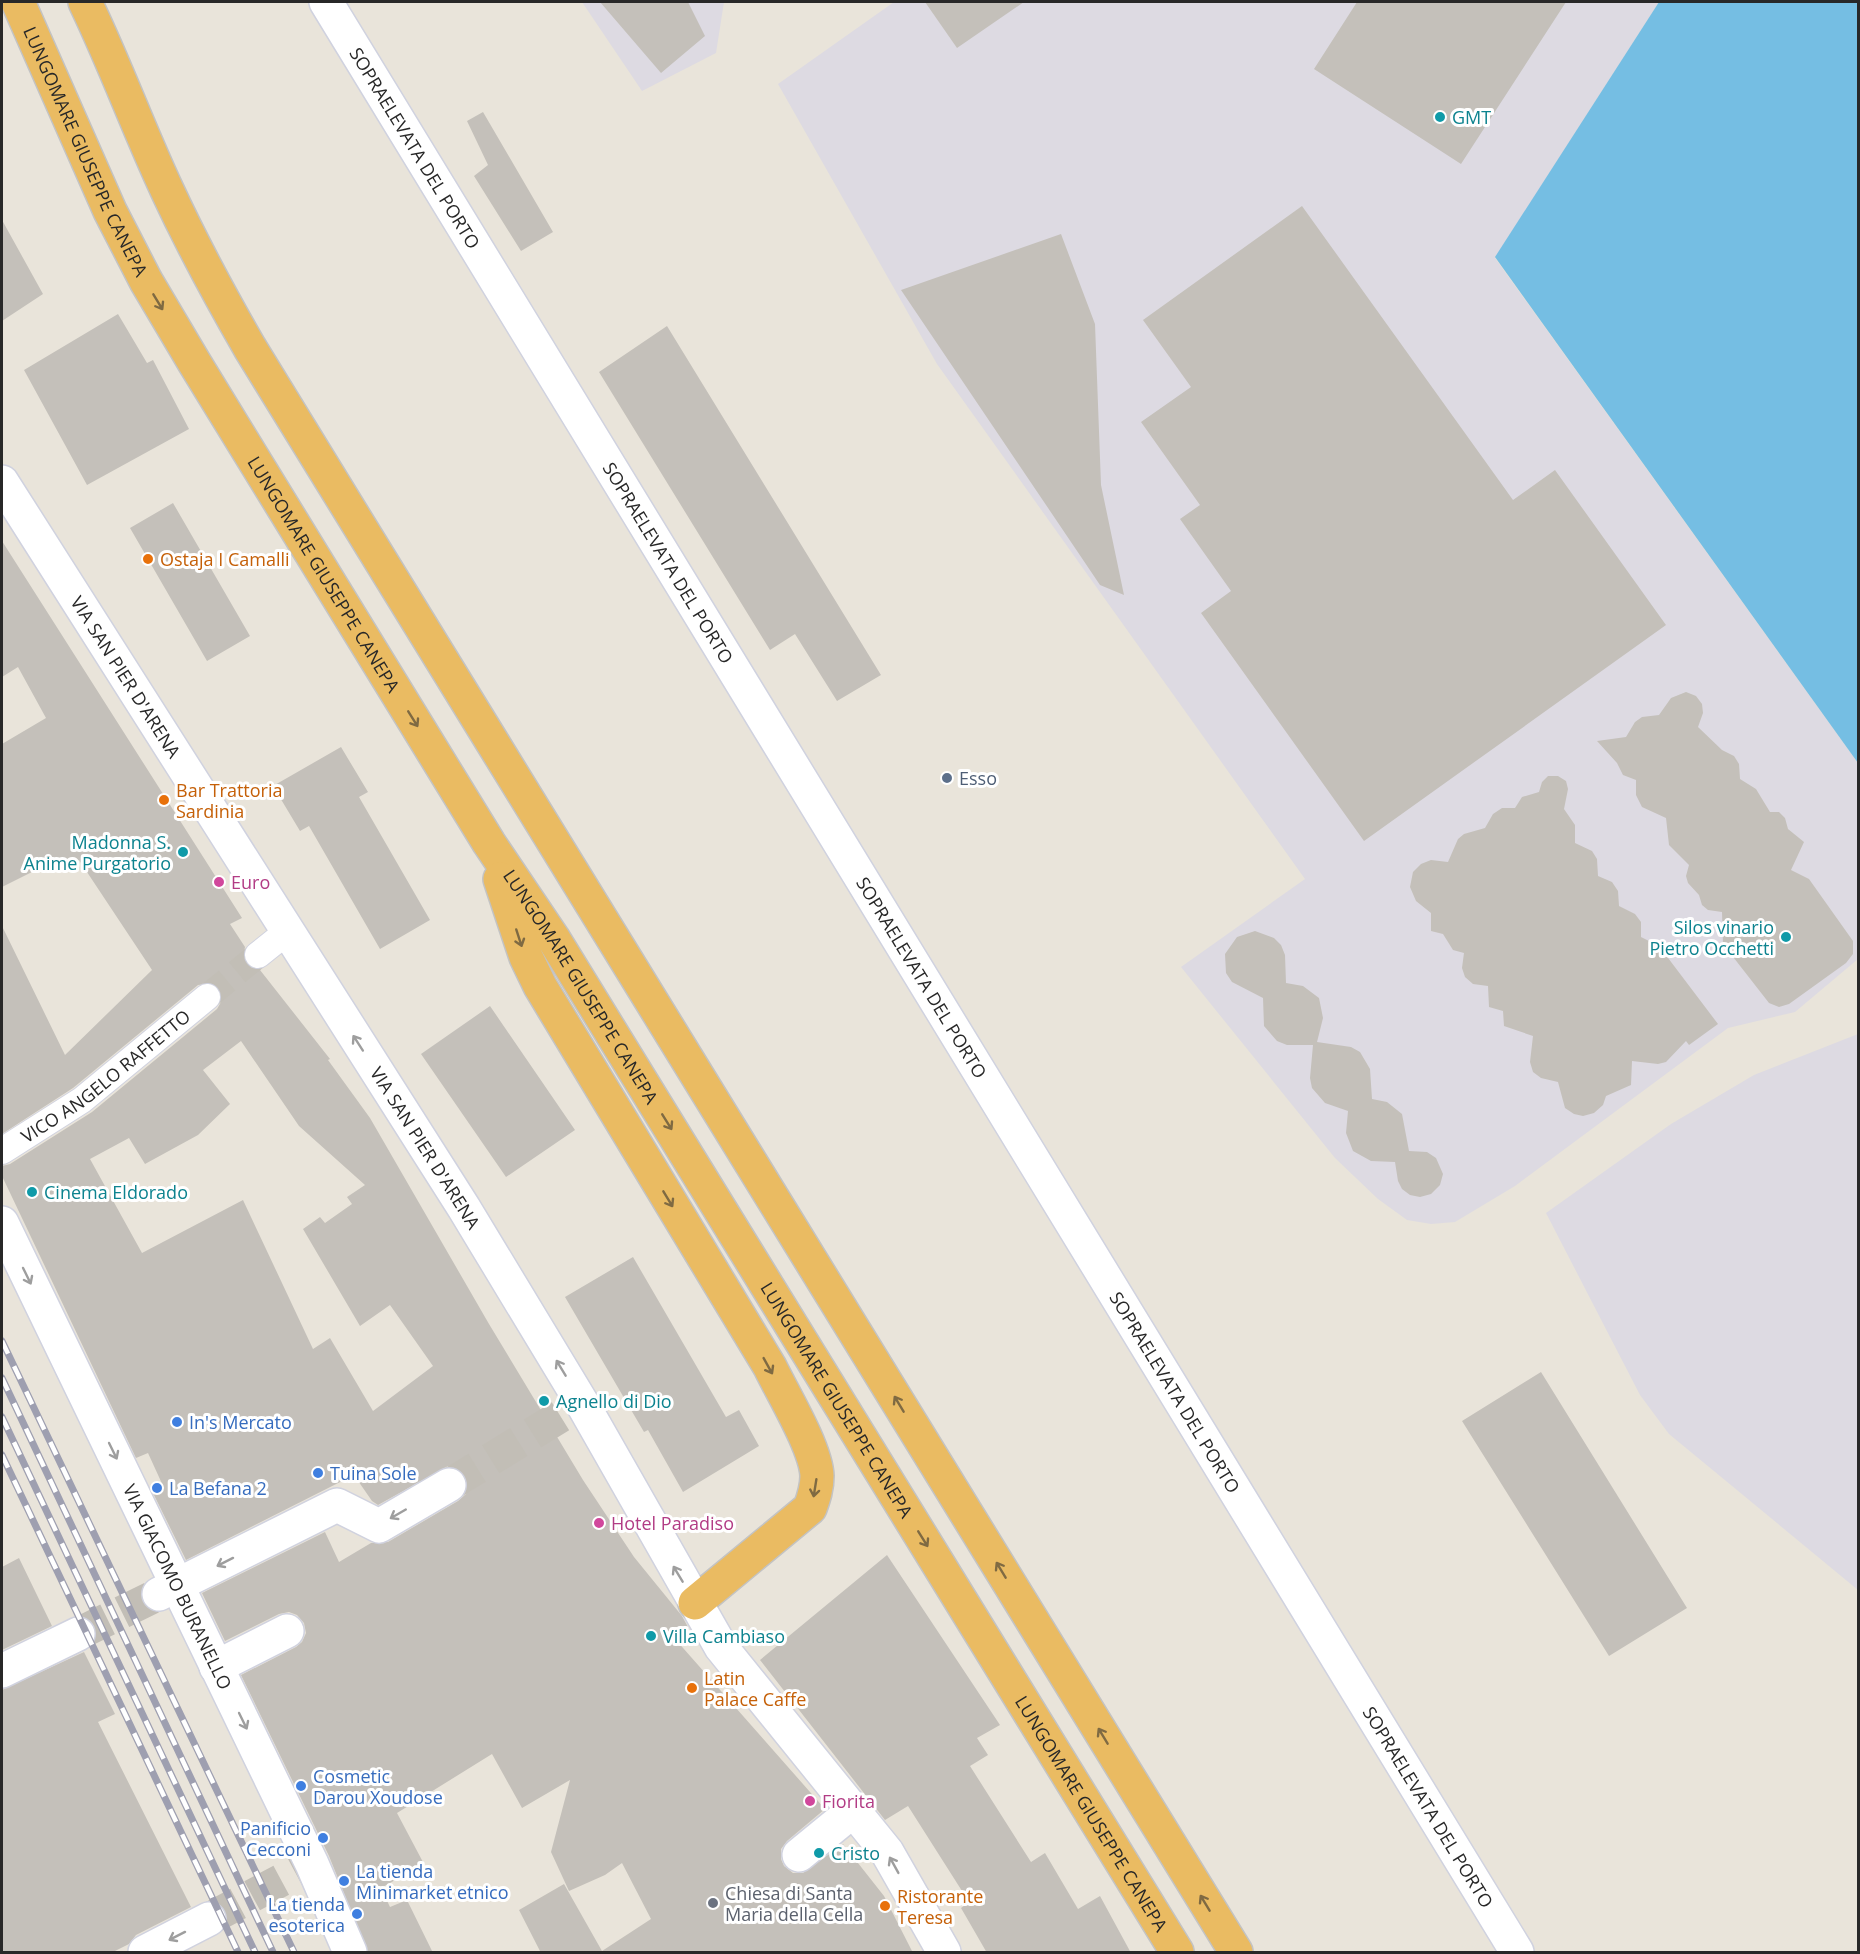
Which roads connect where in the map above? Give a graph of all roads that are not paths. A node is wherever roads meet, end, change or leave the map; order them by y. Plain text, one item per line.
1 (18, 2) edge
2 (85, 2) edge
3 (326, 2) edge
4 (2, 482) edge
5 (489, 843) junction
6 (288, 931) junction
7 (258, 955) tunnel mouth
8 (207, 998) tunnel mouth
9 (2, 1151) edge
10 (2, 1223) edge
11 (449, 1485) tunnel mouth
12 (169, 1590) junction
13 (695, 1603) junction
14 (287, 1631) dead end
15 (78, 1634) tunnel mouth
16 (216, 1667) junction
17 (2, 1671) edge
18 (854, 1810) junction
19 (799, 1855) dead end
20 (210, 1919) tunnel mouth
21 (145, 1953) edge
22 (350, 1953) edge
23 (944, 1953) edge
24 (1178, 1953) edge
25 (1236, 1953) edge
26 (1517, 1953) edge

1 -> 5 highway, LUNGOMARE GIUSEPPE CANEPA
25 -> 2 highway
3 - 26 street, SOPRAELEVATA DEL PORTO
4 - 6 street, VIA SAN PIER D'ARENA
5 -> 13 highway
5 -> 24 highway, LUNGOMARE GIUSEPPE CANEPA
6 - 7 street
13 -> 6 street, VIA SAN PIER D'ARENA
8 - 9 street, VICO ANGELO RAFFETTO
10 -> 12 street, VIA GIACOMO BURANELLO
11 -> 12 street
12 - 16 street, VIA GIACOMO BURANELLO
13 - 18 street, VIA SAN PIER D'ARENA
14 - 16 street
15 - 17 street
16 -> 22 street, VIA GIACOMO BURANELLO
18 - 19 street
23 -> 18 street, VIA SAN PIER D'ARENA
20 -> 21 street

